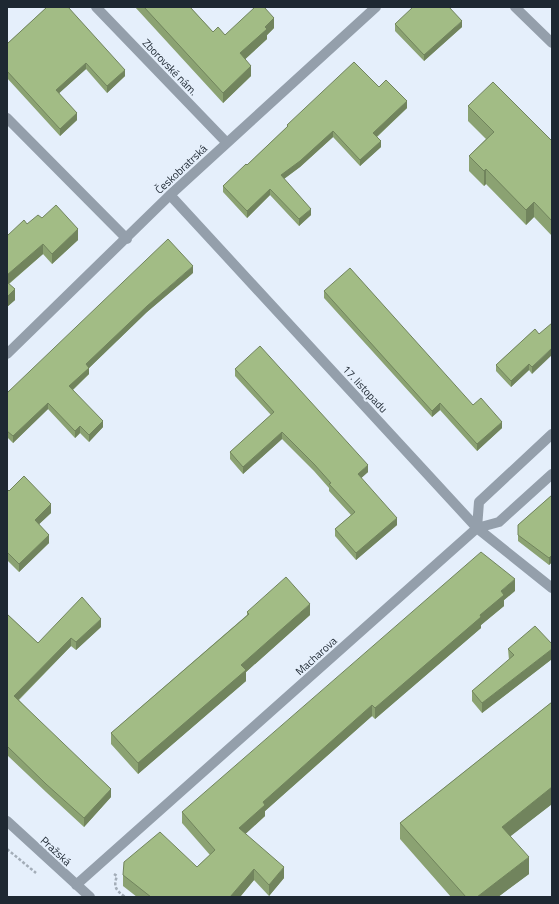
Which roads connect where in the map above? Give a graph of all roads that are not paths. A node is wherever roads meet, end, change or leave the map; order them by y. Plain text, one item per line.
1 (96, 7) edge
2 (376, 7) edge
3 (515, 7) edge
4 (552, 43) edge
5 (7, 118) edge
6 (227, 143) junction
7 (170, 195) junction
8 (127, 239) junction
9 (7, 354) edge
10 (552, 434) edge
11 (552, 474) edge
12 (477, 528) junction
13 (552, 588) edge
14 (7, 822) edge
15 (76, 885) junction
16 (90, 897) edge

1 - 6 street, Zborovské nám.
2 - 6 street, Českobratrská
3 - 4 street
5 - 8 street
6 - 7 street, Českobratrská
7 - 8 street, Českobratrská
7 - 12 street, 17. listopadu
8 - 9 street, Českobratrská
10 - 12 street
11 - 12 street
12 - 13 street, 17. listopadu
12 - 15 street, Macharova
14 - 15 street, Pražská
15 - 16 street, Pražská

